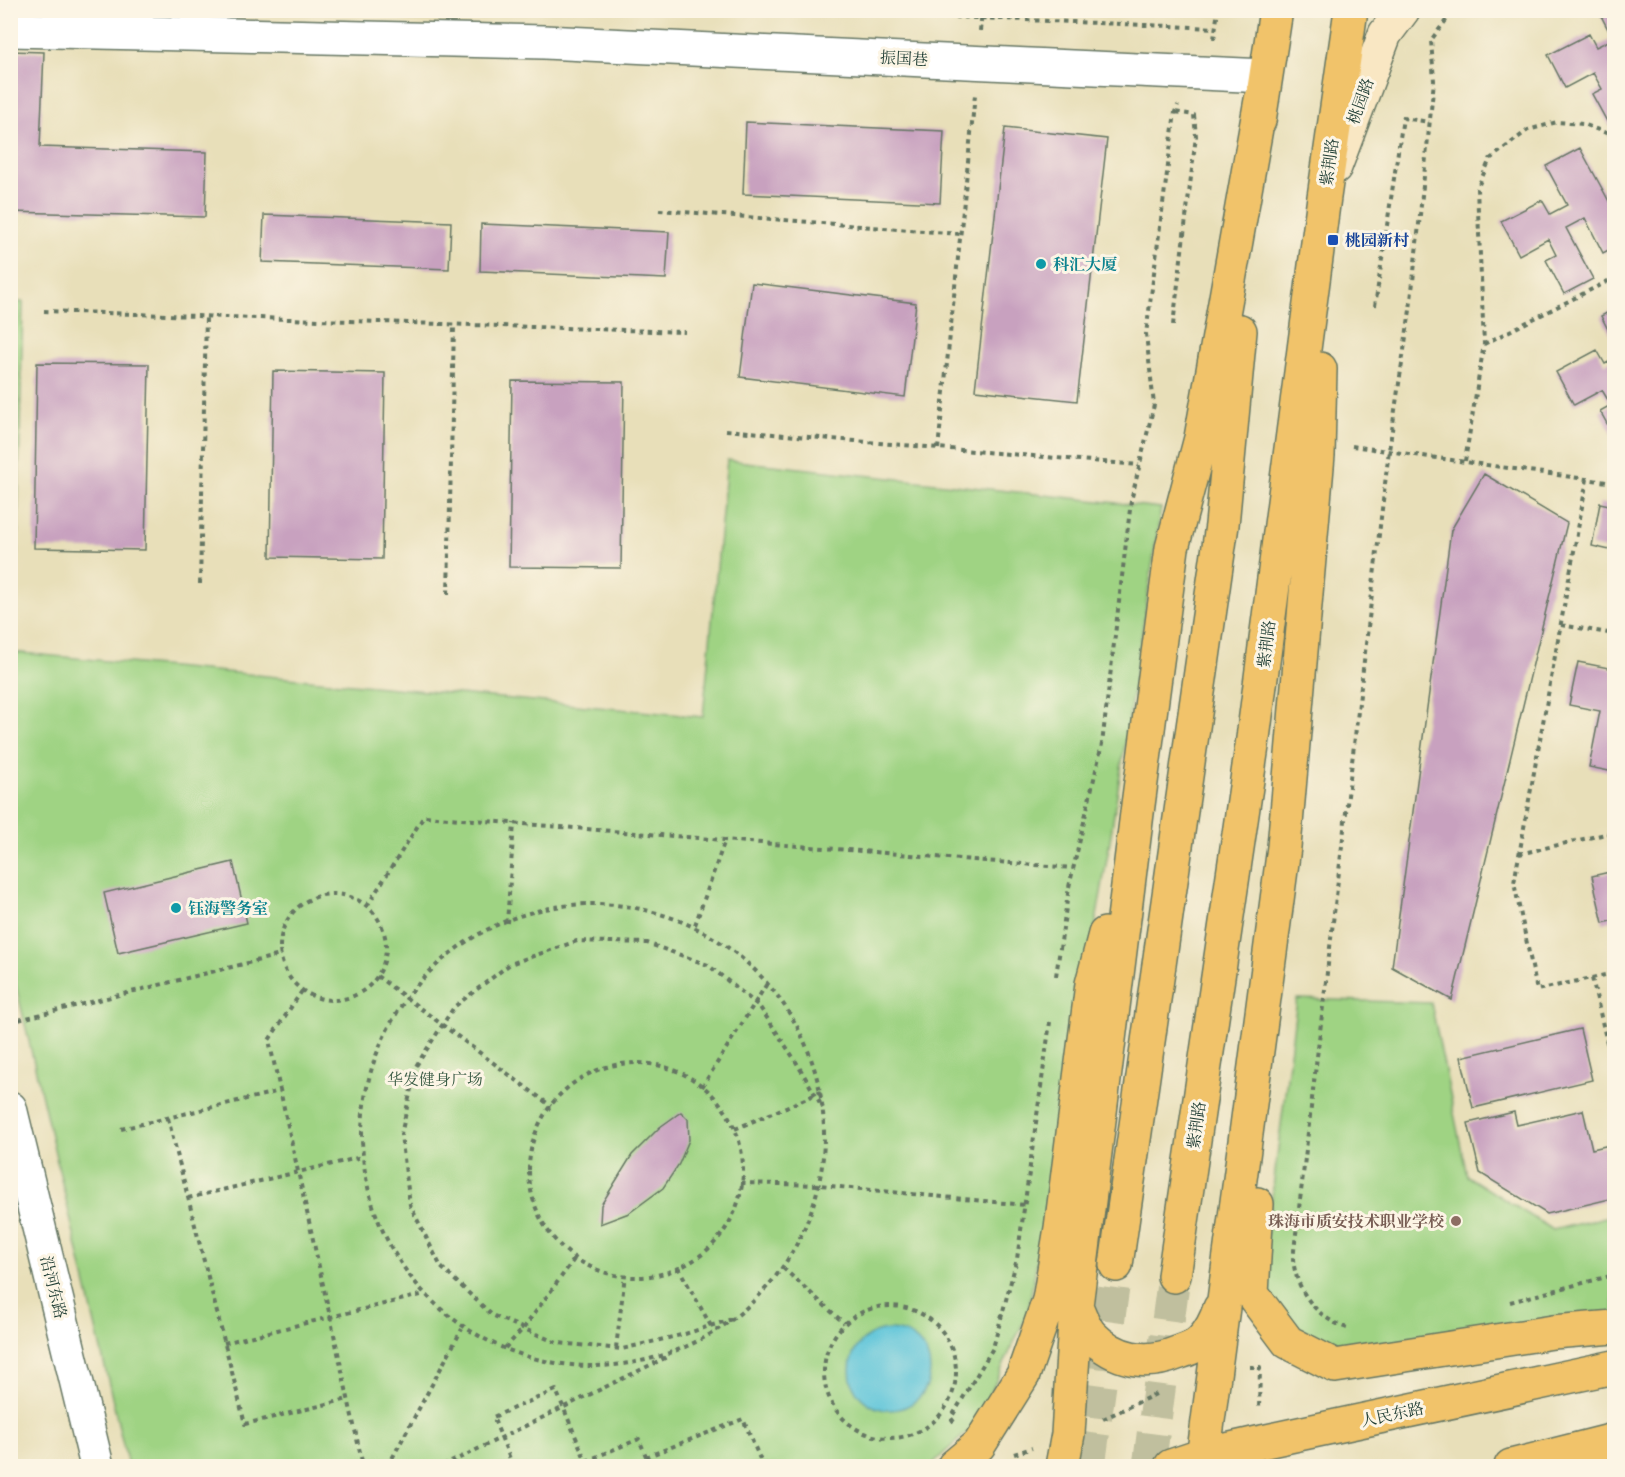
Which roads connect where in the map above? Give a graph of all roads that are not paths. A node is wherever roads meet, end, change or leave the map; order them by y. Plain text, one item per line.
1 (1276, 10) edge
2 (1351, 10) edge
3 (1403, 10) edge
4 (10, 30) edge
5 (1263, 88) junction
6 (1324, 196) junction
7 (1296, 710) junction
8 (1138, 805) junction
9 (10, 1108) edge
10 (1116, 1265) tunnel mouth
11 (1174, 1276) tunnel mouth
12 (1226, 1291) junction
13 (1076, 1306) junction
14 (1614, 1327) edge
15 (1614, 1367) edge
16 (1614, 1440) edge
17 (1614, 1448) edge
18 (1203, 1461) edge
19 (97, 1467) edge
20 (954, 1467) edge
21 (1062, 1467) edge
22 (1171, 1467) edge
23 (1511, 1467) edge
24 (1580, 1467) edge

1 - 5 main road
2 - 6 main road, 紫荆路
3 - 6 street, 桃园路
4 - 5 street, 振国巷
5 - 8 main road
5 - 10 main road
6 - 7 main road
6 - 11 main road, 紫荆路
7 - 12 main road
7 - 14 main road
8 - 13 main road
8 - 20 main road
9 - 19 street, 沿河东路
12 - 13 main road
12 - 18 main road
13 - 21 main road
15 - 18 main road, 人民东路
16 - 23 main road
17 - 24 main road
18 - 22 main road, 人民东路

